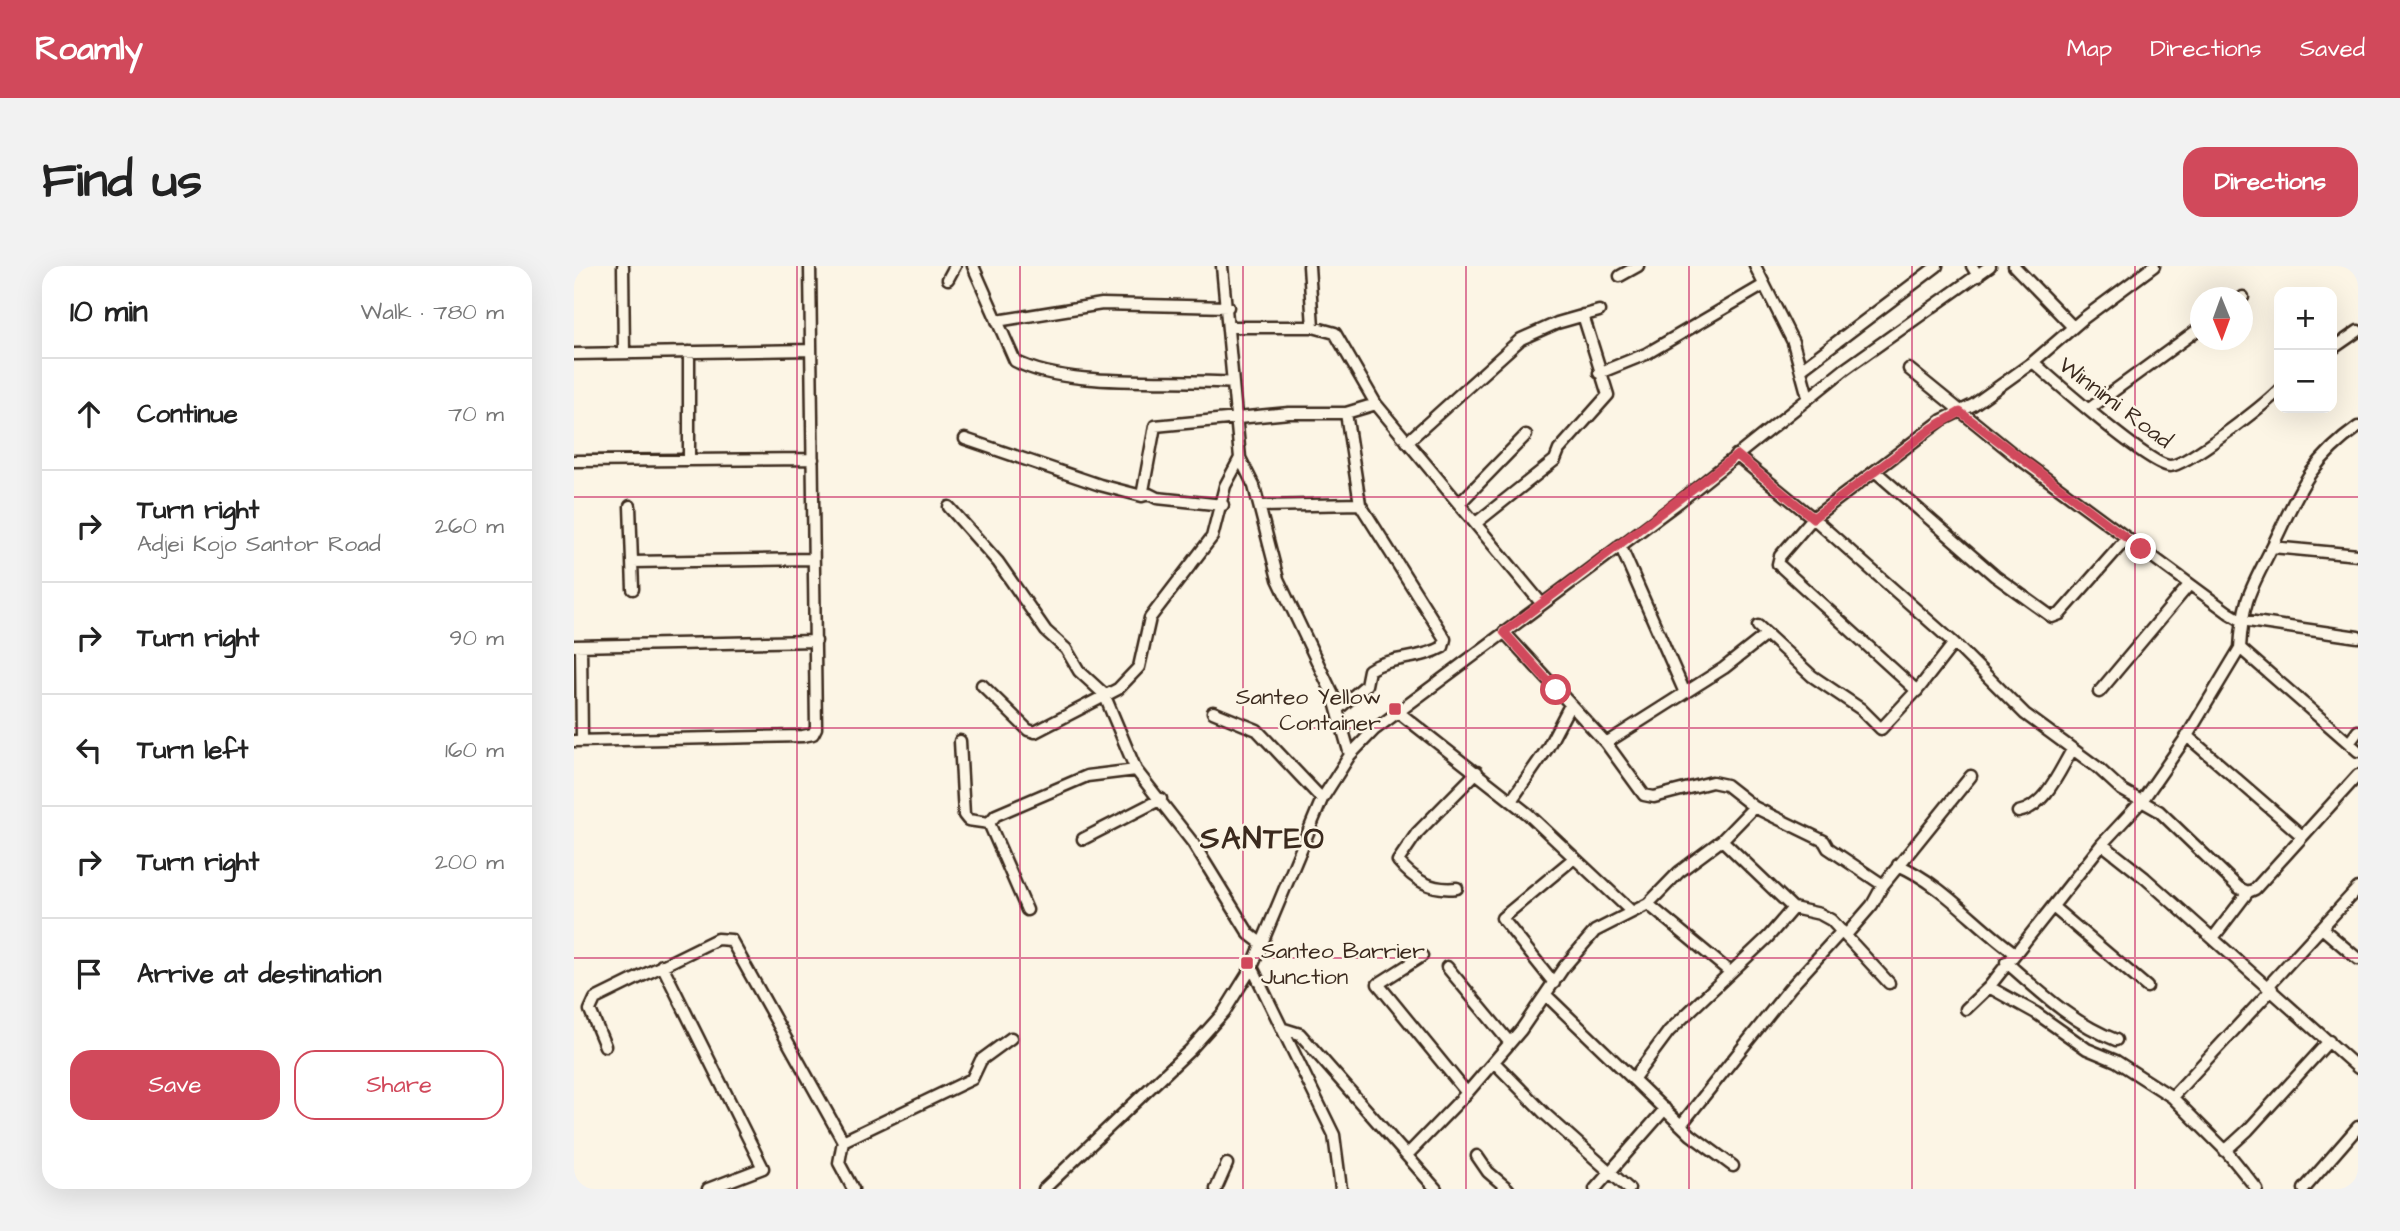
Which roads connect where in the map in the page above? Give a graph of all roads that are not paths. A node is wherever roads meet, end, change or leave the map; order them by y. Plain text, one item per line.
1 (623, 266) edge
2 (810, 266) edge
3 (955, 266) edge
4 (973, 266) edge
5 (1222, 266) edge
6 (1309, 266) edge
7 (1638, 266) edge
8 (1937, 266) edge
9 (1990, 266) edge
10 (2014, 266) edge
11 (2154, 266) edge
12 (1757, 267) edge
13 (1975, 271) edge
14 (1619, 276) dead end
15 (947, 279) dead end
16 (1764, 285) junction
17 (1227, 307) junction
18 (1600, 311) dead end
19 (1583, 315) junction
20 (997, 321) junction
21 (1228, 327) junction
22 (1313, 327) junction
23 (2073, 327) junction
24 (2358, 331) edge
25 (2190, 335) edge
26 (2337, 346) edge
27 (811, 350) junction
28 (689, 352) junction
29 (624, 353) junction
30 (574, 354) edge
31 (2034, 362) junction
32 (1801, 369) junction
33 (1909, 369) dead end
34 (1599, 373) junction
35 (1233, 383) junction
36 (2274, 394) edge
37 (1808, 397) junction
38 (1377, 404) junction
39 (2090, 409) junction
40 (1960, 412) junction
41 (1346, 413) junction
42 (1237, 419) junction
43 (2358, 427) edge
44 (1527, 435) dead end
45 (965, 439) dead end
46 (1407, 442) junction
47 (1737, 455) junction
48 (1240, 458) junction
49 (689, 459) junction
50 (813, 459) junction
51 (574, 461) edge
52 (1876, 472) junction
53 (1142, 496) junction
54 (1360, 504) junction
55 (1460, 504) junction
56 (1223, 505) junction
57 (629, 506) dead end
58 (1260, 506) junction
59 (949, 507) dead end
60 (1813, 518) junction
61 (1476, 523) junction
62 (2127, 538) junction
63 (1620, 545) junction
64 (2272, 547) junction
65 (2358, 555) edge
66 (813, 559) junction
67 (632, 562) junction
68 (2189, 584) junction
69 (633, 589) dead end
70 (1542, 604) junction
71 (2241, 620) junction
72 (1758, 626) dead end
73 (1504, 632) junction
74 (1767, 634) junction
75 (2358, 637) edge
76 (816, 641) junction
77 (1954, 643) junction
78 (578, 646) edge
79 (2240, 648) junction
80 (982, 685) dead end
81 (1917, 691) junction
82 (2099, 692) dead end
83 (1685, 693) junction
84 (1104, 694) junction
85 (1570, 705) junction
86 (1338, 709) junction
87 (1397, 711) junction
88 (1213, 712) dead end
89 (2358, 731) edge
90 (2187, 736) junction
91 (578, 741) edge
92 (960, 741) dead end
93 (1606, 743) junction
94 (2349, 743) junction
95 (2072, 750) junction
96 (2358, 751) edge
97 (1350, 755) junction
98 (1136, 770) junction
99 (1477, 772) junction
100 (2358, 775) edge
101 (1971, 776) dead end
102 (1161, 799) junction
103 (1322, 799) junction
104 (1511, 801) junction
105 (2142, 801) junction
106 (1754, 807) junction
107 (2018, 812) dead end
108 (989, 823) junction
109 (2301, 835) junction
110 (1083, 839) dead end
111 (1722, 840) junction
112 (2102, 844) junction
113 (1573, 859) junction
114 (1898, 865) junction
115 (1883, 885) junction
116 (1457, 888) dead end
117 (2358, 888) edge
118 (2248, 892) junction
119 (1648, 904) junction
120 (2053, 906) junction
121 (1793, 908) junction
122 (1027, 910) dead end
123 (1632, 912) junction
124 (2323, 929) junction
125 (1844, 933) junction
126 (2213, 938) junction
127 (1262, 944) junction
128 (2015, 953) junction
129 (1422, 956) dead end
130 (2358, 959) edge
131 (2006, 962) junction
132 (662, 965) junction
133 (1252, 967) junction
134 (1447, 967) dead end
135 (1730, 972) junction
136 (1554, 983) junction
137 (1889, 983) dead end
138 (1989, 987) junction
139 (2147, 987) dead end
140 (2270, 987) junction
141 (1546, 995) junction
142 (1966, 1009) dead end
143 (1284, 1029) junction
144 (1011, 1038) dead end
145 (2116, 1040) dead end
146 (2329, 1041) junction
147 (1510, 1043) junction
148 (605, 1046) dead end
149 (1494, 1062) junction
150 (2358, 1068) edge
151 (1634, 1078) junction
152 (1467, 1094) junction
153 (2172, 1097) junction
154 (1665, 1109) junction
155 (1681, 1125) junction
156 (2358, 1127) edge
157 (843, 1142) junction
158 (2225, 1150) junction
159 (1408, 1154) junction
160 (1477, 1156) dead end
161 (1227, 1164) dead end
162 (1733, 1166) dead end
163 (1611, 1173) junction
164 (708, 1189) edge
165 (853, 1189) edge
166 (1044, 1189) edge
167 (1216, 1189) edge
168 (1341, 1189) edge
169 (1436, 1189) edge
170 (1508, 1189) edge
171 (1595, 1189) edge
172 (1629, 1189) edge
173 (2257, 1189) edge
174 (2304, 1189) edge

1 - 29 street
2 - 27 street
3 - 15 street
4 - 20 street
5 - 17 street
6 - 22 street
7 - 14 street
8 - 32 street
9 - 13 street
10 - 23 street
11 - 23 street
12 - 16 street
13 - 37 street
16 - 32 street
16 - 34 street
17 - 20 street
17 - 21 street
18 - 19 street
19 - 34 street
19 - 46 street
20 - 35 street
21 - 22 street
21 - 35 street
22 - 38 street
23 - 31 street
24 - 26 street
25 - 39 street
27 - 28 street
27 - 50 street
28 - 29 street
28 - 49 street
29 - 30 street
31 - 39 street, Winnimi Road
31 - 40 street
32 - 37 street
33 - 40 street
34 - 61 street
35 - 42 street
36 - 39 street, Winnimi Road
37 - 47 street
38 - 41 street
38 - 46 street
40 - 52 street
40 - 62 street
41 - 42 street
41 - 54 street
42 - 48 street
42 - 53 street
43 - 64 street
44 - 55 street
45 - 53 street
46 - 55 street
47 - 60 street
47 - 63 street
48 - 56 street
48 - 58 street
49 - 50 street
49 - 51 street
50 - 66 street
52 - 60 street
52 - 62 street
53 - 56 street
54 - 58 street
54 - 86 street
55 - 61 street
56 - 84 street
57 - 67 street
58 - 86 street
59 - 84 street
60 - 77 street
60 - 81 street
61 - 70 street
62 - 68 street
63 - 70 street
63 - 83 street
64 - 65 street
64 - 71 street
66 - 67 street
66 - 76 street
67 - 69 street
68 - 71 street
68 - 82 street
70 - 73 street
71 - 75 street
71 - 79 street
72 - 74 street
73 - 85 street
73 - 87 street
74 - 81 street
74 - 83 street
76 - 78 street
76 - 91 street
77 - 81 street
77 - 95 street
78 - 91 street
79 - 90 street
79 - 94 street
80 - 84 street
83 - 93 street
84 - 98 street
85 - 93 street
85 - 104 street
86 - 97 street
87 - 97 street
87 - 99 street
88 - 103 street
89 - 94 street
90 - 105 street
90 - 109 street
92 - 108 street
93 - 106 street
94 - 96 street
95 - 105 street
95 - 107 street
97 - 103 street
98 - 102 street
98 - 108 street
99 - 104 street
99 - 116 street
100 - 109 street
101 - 114 street
102 - 110 street
102 - 127 street
103 - 127 street
104 - 113 street
105 - 112 street
105 - 118 street
106 - 111 street
106 - 115 street
108 - 122 street
109 - 118 street
111 - 119 street
111 - 121 street
112 - 120 street
112 - 126 street
113 - 123 street
113 - 136 street
114 - 115 street
114 - 128 street
115 - 125 street
117 - 124 street
118 - 126 street
119 - 123 street
119 - 135 street
120 - 128 street
120 - 139 street
121 - 125 street
121 - 135 street
123 - 136 street
124 - 130 street
124 - 140 street
125 - 137 street
125 - 155 street
126 - 140 street
127 - 133 street
128 - 131 street
129 - 152 street
131 - 138 street
131 - 145 street
132 - 148 street
132 - 157 street
132 - 164 street
133 - 143 street
133 - 166 street
134 - 147 street
135 - 151 street
136 - 141 street
138 - 142 street
138 - 153 street
140 - 146 street
140 - 153 street
141 - 147 street
141 - 151 street
143 - 159 street
143 - 168 street
144 - 157 street
146 - 150 street
146 - 158 street
147 - 149 street
149 - 152 street
149 - 163 street
151 - 154 street
152 - 159 street
153 - 158 street
154 - 155 street
154 - 163 street
155 - 162 street
156 - 174 street
157 - 165 street
158 - 173 street
159 - 169 street
160 - 170 street
161 - 167 street
163 - 171 street
163 - 172 street

